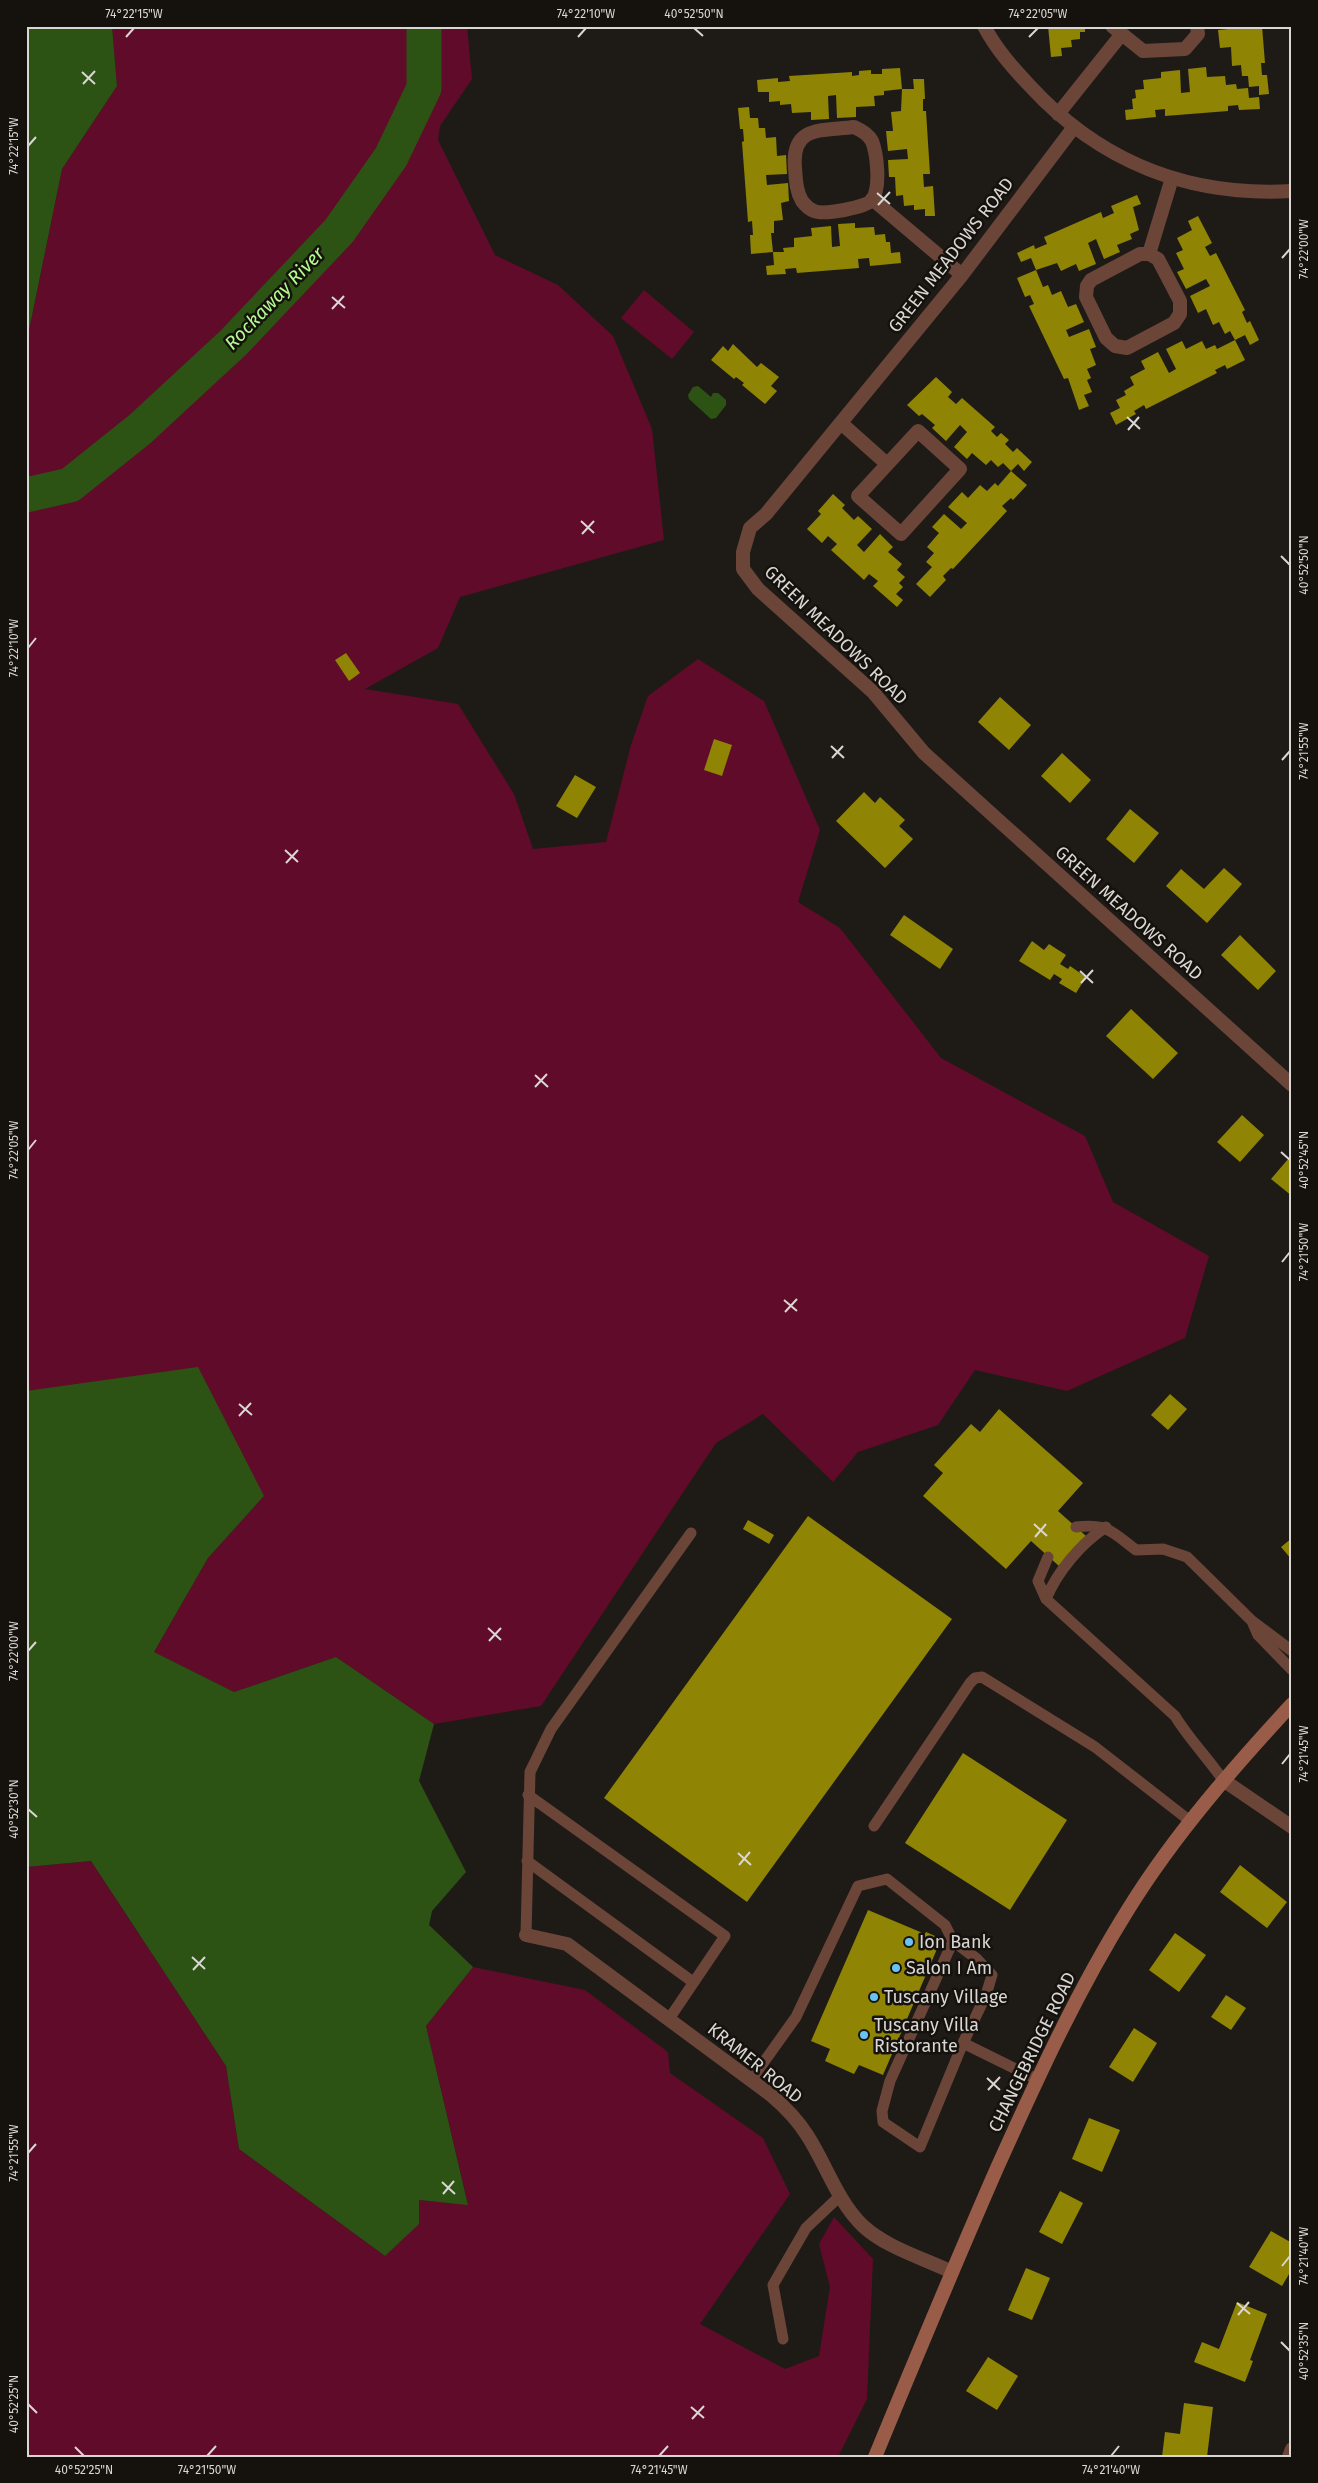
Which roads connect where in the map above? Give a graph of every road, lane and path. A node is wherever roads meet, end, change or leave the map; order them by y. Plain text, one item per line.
1 (984, 26) edge
2 (1197, 26) edge
3 (1116, 31) edge
4 (1058, 114) junction
5 (1074, 127) junction
6 (1172, 178) junction
7 (1292, 191) edge
8 (872, 199) junction
9 (1149, 254) junction
10 (962, 275) junction
11 (841, 423) junction
12 (887, 464) junction
13 (1292, 1085) edge
14 (1106, 1526) junction
15 (1076, 1527) dead end
16 (691, 1533) dead end
17 (1048, 1557) dead end
18 (1046, 1599) junction
19 (1252, 1621) junction
20 (1292, 1651) edge
21 (1292, 1670) edge
22 (1292, 1704) edge
23 (1223, 1780) junction
24 (528, 1795) junction
25 (1190, 1821) junction
26 (874, 1826) dead end
27 (1292, 1826) edge
28 (527, 1861) junction
29 (526, 1935) joint
30 (953, 1941) junction
31 (693, 1982) junction
32 (668, 2019) junction
33 (963, 2043) junction
34 (751, 2080) junction
35 (1036, 2080) junction
36 (841, 2195) junction
37 (952, 2272) junction
38 (783, 2339) dead end
39 (1292, 2449) edge
40 (875, 2457) edge
41 (1289, 2457) edge

1 - 4 street
2 - 3 street
3 - 4 street
4 - 5 street
5 - 6 street
5 - 10 street, GREEN MEADOWS ROAD
6 - 7 street
6 - 9 street
8 - 8 street
8 - 10 street
9 - 9 street
10 - 11 street, GREEN MEADOWS ROAD
11 - 12 street
11 - 13 street, GREEN MEADOWS ROAD
12 - 12 street
14 - 15 lane
14 - 18 lane
14 - 19 lane
16 - 24 lane
17 - 18 lane
18 - 23 lane
19 - 20 lane
19 - 21 lane
22 - 23 main road, CHANGEBRIDGE ROAD
23 - 25 main road, CHANGEBRIDGE ROAD
23 - 27 street
24 - 28 lane
24 - 31 lane
25 - 26 lane
25 - 35 main road, CHANGEBRIDGE ROAD
28 - 29 lane
28 - 31 lane
29 - 32 street, KRAMER ROAD
30 - 33 lane
30 - 33 lane
30 - 34 lane
31 - 32 lane
32 - 34 street, KRAMER ROAD
33 - 35 lane
34 - 36 street, KRAMER ROAD
35 - 37 main road, CHANGEBRIDGE ROAD
36 - 37 street, KRAMER ROAD
36 - 38 lane
37 - 40 main road, CHANGEBRIDGE ROAD
39 - 41 street

